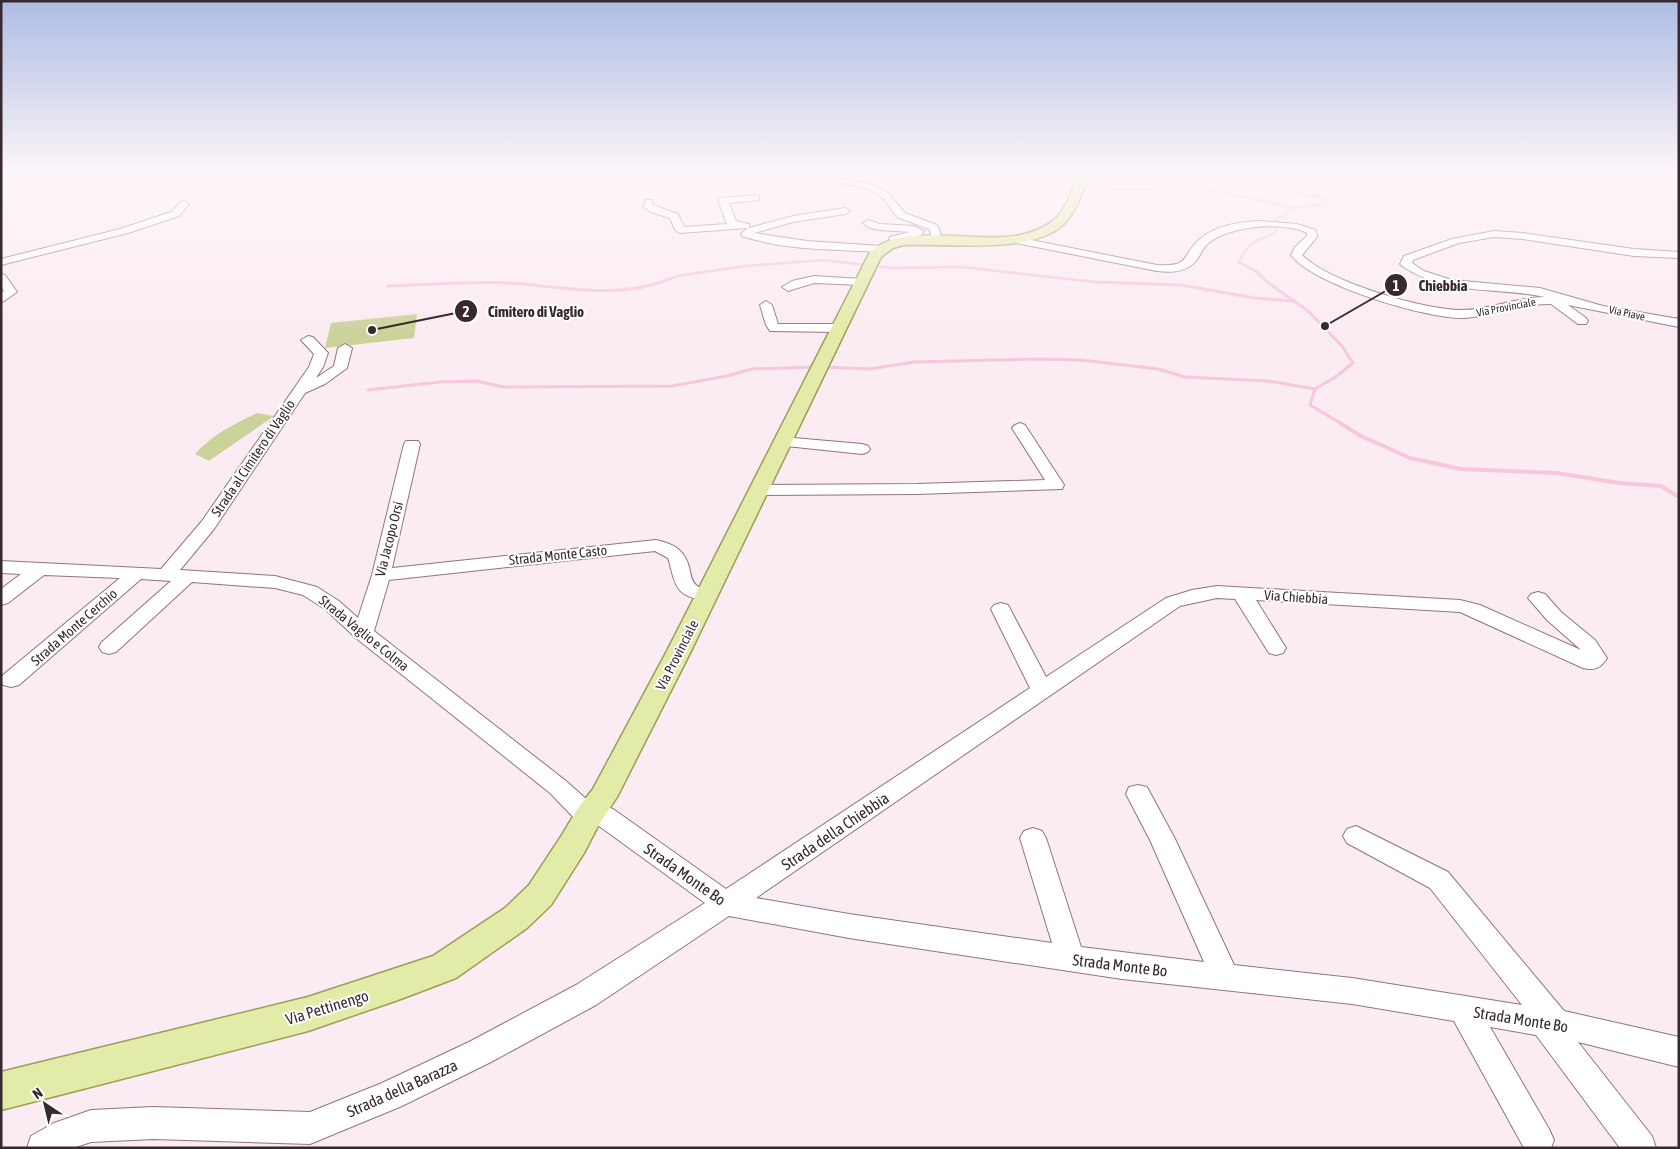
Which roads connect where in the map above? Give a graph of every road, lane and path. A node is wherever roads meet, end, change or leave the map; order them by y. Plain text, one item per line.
1 (137, 227) edge
2 (679, 227) edge
3 (726, 227) edge
4 (746, 227) edge
5 (772, 227) edge
6 (875, 227) edge
7 (932, 227) edge
8 (1054, 227) edge
9 (1238, 227) edge
10 (1295, 227) edge
11 (802, 230) dead end
12 (747, 234) junction
13 (1035, 239) junction
14 (933, 240) junction
15 (812, 244) junction
16 (889, 246) junction
17 (1679, 256) edge
18 (1, 262) edge
19 (1, 277) edge
20 (862, 282) junction
21 (788, 287) dead end
22 (1, 299) edge
23 (1554, 300) junction
24 (1576, 302) junction
25 (766, 305) dead end
26 (1582, 321) dead end
27 (1679, 324) edge
28 (839, 328) junction
29 (308, 340) dead end
30 (345, 348) dead end
31 (298, 392) junction
32 (1020, 428) dead end
33 (782, 442) junction
34 (412, 444) dead end
35 (862, 449) dead end
36 (759, 490) junction
37 (1, 568) edge
38 (39, 569) junction
39 (136, 574) junction
40 (166, 575) junction
41 (381, 575) junction
42 (187, 576) junction
43 (1242, 594) junction
44 (706, 596) junction
45 (1538, 598) dead end
46 (1, 599) edge
47 (1001, 608) dead end
48 (363, 633) junction
49 (109, 647) dead end
50 (1276, 648) dead end
51 (11, 680) dead end
52 (1042, 691) junction
53 (945, 758) joint
54 (1138, 794) dead end
55 (588, 816) junction
56 (1356, 836) dead end
57 (1033, 838) dead end
58 (726, 904) junction
59 (1070, 958) junction
60 (1225, 977) junction
61 (1463, 1009) junction
62 (1551, 1023) junction
63 (1679, 1052) edge
64 (1, 1091) edge
65 (1538, 1140) dead end
66 (42, 1148) edge
67 (1640, 1148) edge

1 - 18 street
2 - 3 street
4 - 12 street
5 - 12 street
6 - 16 street
7 - 14 street
8 - 13 main road
9 - 13 street, Via Provinciale
10 - 23 street, Via Provinciale
11 - 15 street
12 - 15 street
13 - 14 main road
14 - 16 main road
15 - 16 street
16 - 20 main road, Via Provinciale
17 - 24 street
19 - 22 street
20 - 21 street
20 - 28 main road, Via Provinciale
23 - 24 street, Via Provinciale
23 - 26 street
24 - 27 street, Via Piave
25 - 28 street
28 - 33 main road, Via Provinciale
29 - 31 street, Strada al Cimitero di Vaglio
30 - 31 street
31 - 40 street, Strada al Cimitero di Vaglio
32 - 36 street
33 - 35 street
33 - 36 main road, Via Provinciale
34 - 41 street, Via Jacopo Orsi
36 - 44 main road, Via Provinciale
37 - 38 street, Strada Vaglio e Colma
38 - 39 street, Strada Vaglio e Colma
38 - 46 street
39 - 40 street, Strada Vaglio e Colma
39 - 51 street, Strada Monte Cerchio
40 - 42 street, Strada Vaglio e Colma
41 - 44 street, Strada Monte Casto
41 - 48 street, Via Jacopo Orsi
42 - 48 street, Strada Vaglio e Colma
42 - 49 street
43 - 45 street, Via Chiebbia
43 - 50 street
43 - 52 street, Via Chiebbia
44 - 55 main road, Via Provinciale
47 - 52 street
48 - 55 street, Strada Vaglio e Colma
52 - 53 street, Via Chiebbia
53 - 58 street, Strada della Chiebbia
54 - 60 street
55 - 58 street, Strada Monte Bo
55 - 64 main road, Via Pettinengo
56 - 62 street
57 - 59 street
58 - 59 street, Strada Monte Bo
58 - 66 street, Strada della Barazza
59 - 60 street, Strada Monte Bo
60 - 61 street, Strada Monte Bo
61 - 62 street, Strada Monte Bo
61 - 65 street
62 - 63 street, Strada Monte Bo
62 - 67 street

